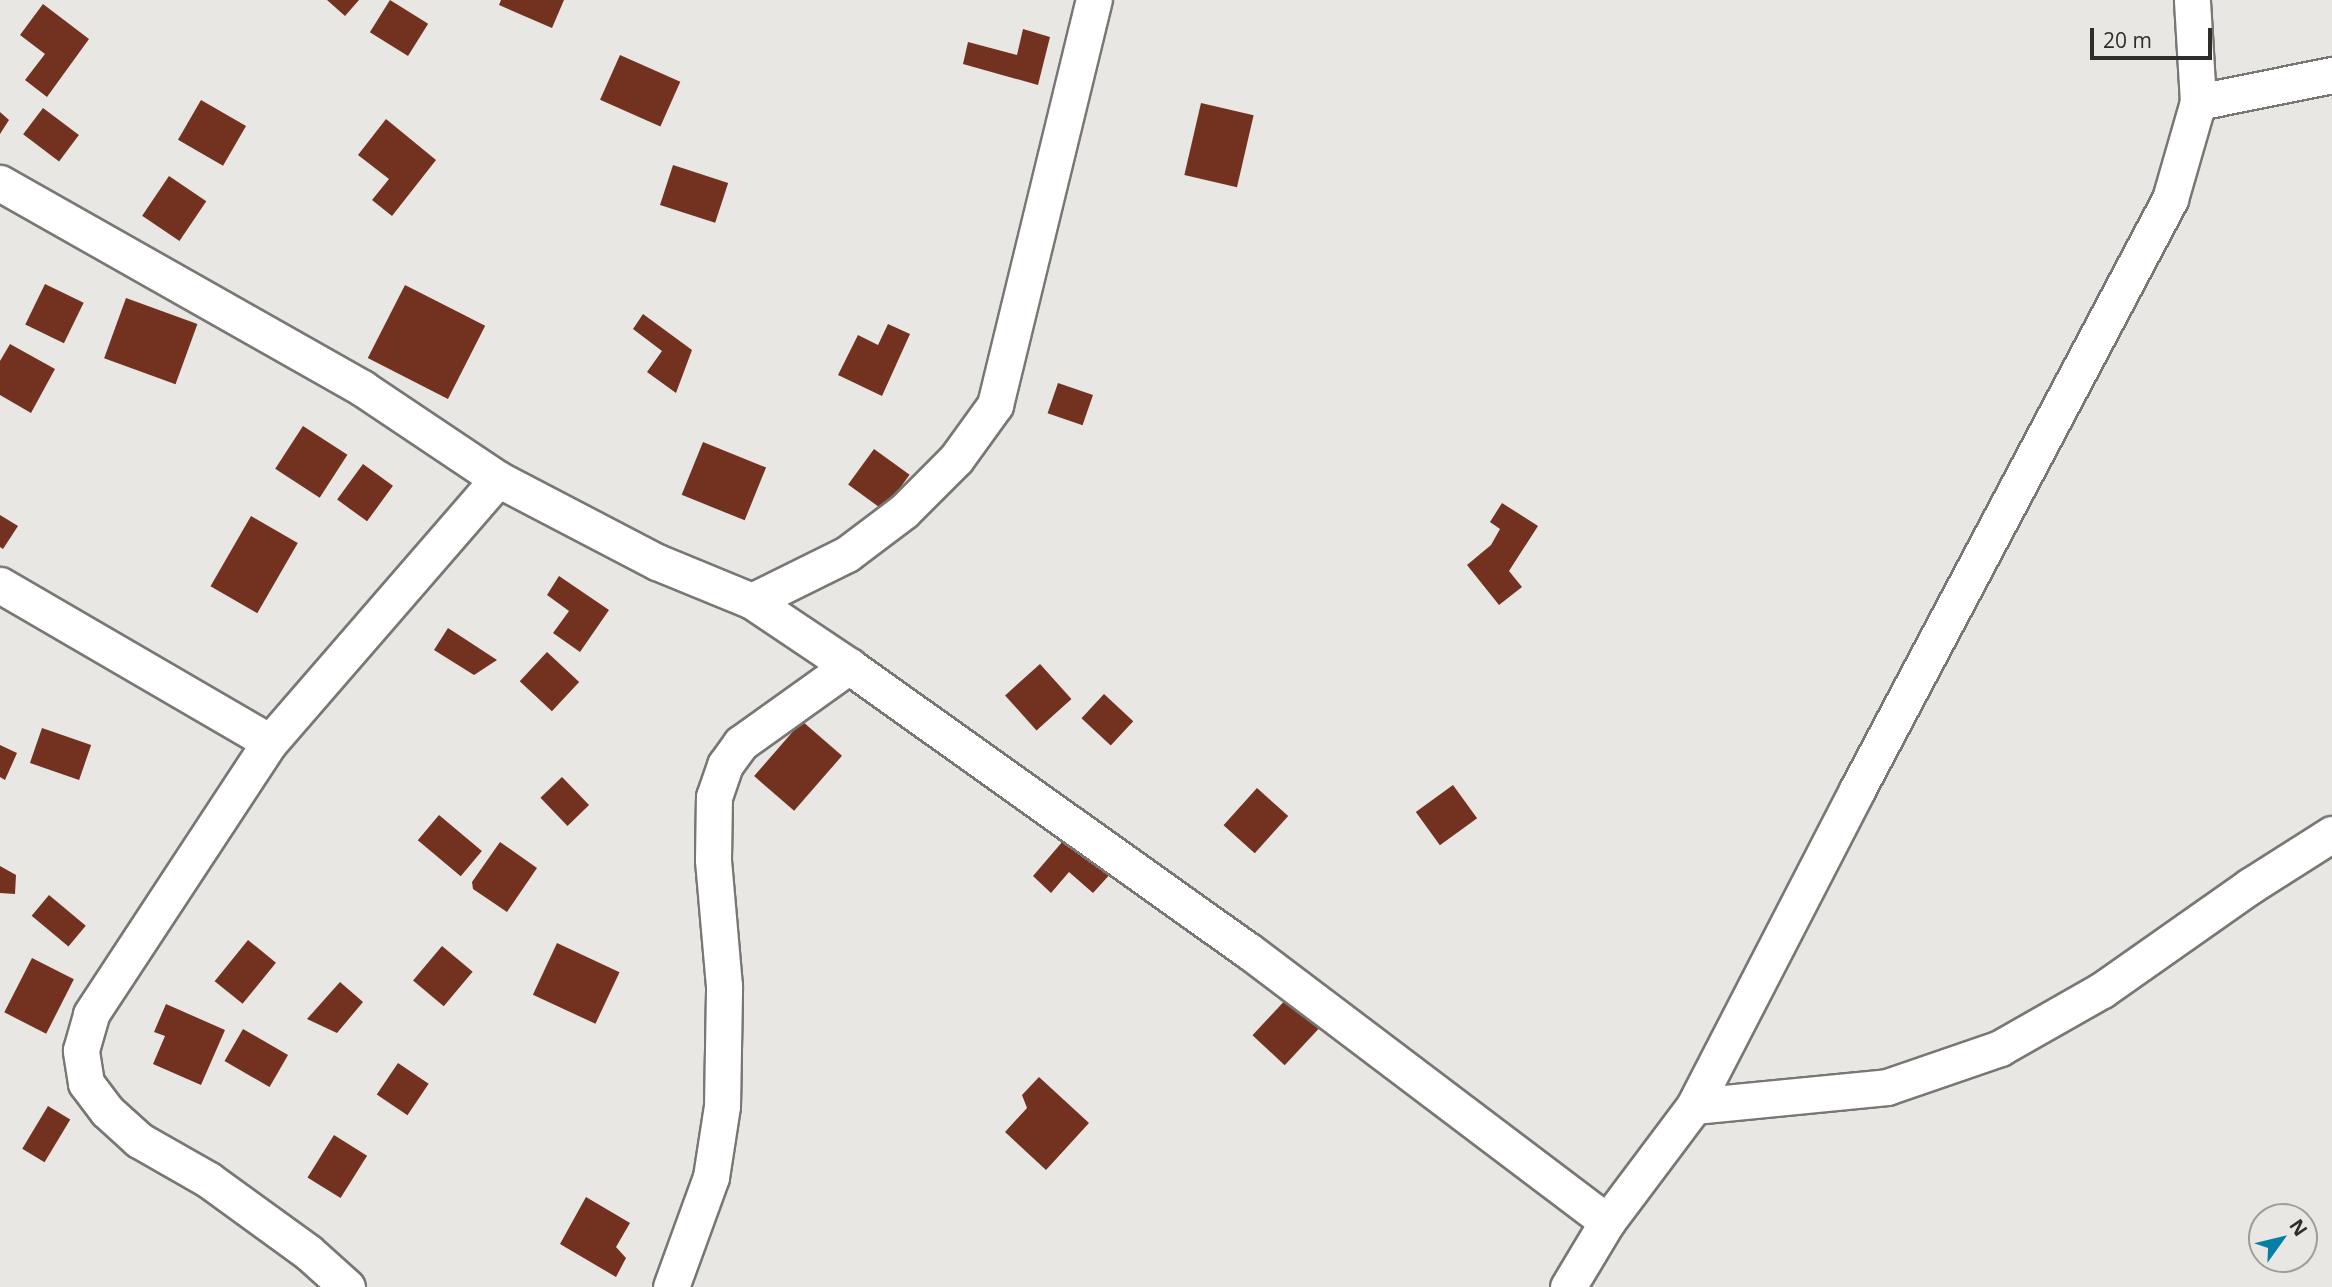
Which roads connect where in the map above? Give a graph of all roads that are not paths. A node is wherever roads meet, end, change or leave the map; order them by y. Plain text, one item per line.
1 (1094, 0) edge
2 (2192, 0) edge
3 (2332, 75) edge
4 (2198, 102) junction
5 (0, 183) edge
6 (498, 479) junction
7 (0, 585) edge
8 (752, 601) junction
9 (849, 666) junction
10 (270, 742) junction
11 (2332, 835) edge
12 (1694, 1106) junction
13 (1607, 1222) junction
14 (348, 1287) edge
15 (671, 1287) edge
16 (1567, 1287) edge

1 - 8 street
2 - 4 street
3 - 4 street
4 - 12 street
5 - 6 street
6 - 8 street
6 - 10 street
7 - 10 street
8 - 9 street
9 - 13 street
9 - 15 street
10 - 14 street
11 - 12 street
12 - 13 street
13 - 16 street

